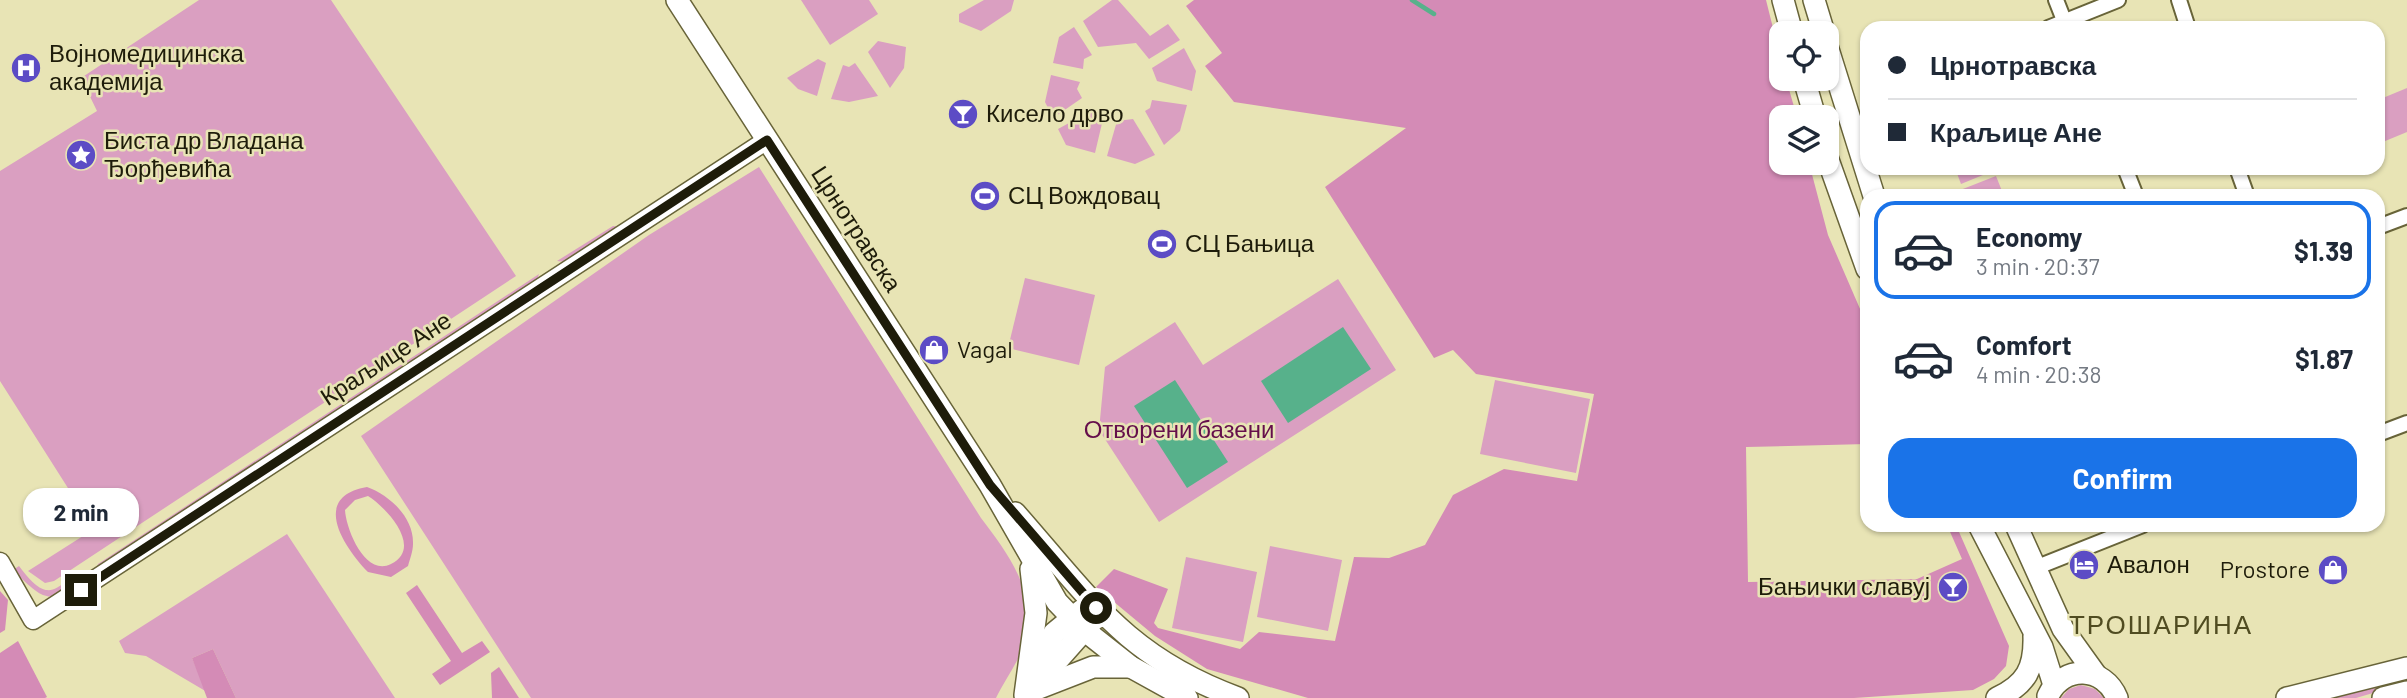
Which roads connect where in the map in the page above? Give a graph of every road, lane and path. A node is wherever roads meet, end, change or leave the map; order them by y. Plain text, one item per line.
1 (677, 0) edge
2 (1783, 0) edge
3 (1814, 0) edge
4 (2056, 0) edge
5 (2118, 0) edge
6 (2179, 0) edge
7 (1789, 21) edge
8 (1820, 21) edge
9 (2064, 21) edge
10 (2074, 21) edge
11 (2186, 21) edge
12 (1839, 84) edge
13 (767, 140) junction
14 (1860, 151) edge
15 (1833, 175) edge
16 (2407, 216) edge
17 (2385, 224) edge
18 (1860, 249) edge
19 (2407, 423) edge
20 (2385, 431) edge
21 (990, 485) junction
22 (1983, 532) edge
23 (2019, 532) edge
24 (2125, 532) edge
25 (1027, 553) junction
26 (0, 562) edge
27 (2035, 568) junction
28 (1096, 608) junction
29 (1077, 623) junction
30 (2034, 631) junction
31 (1131, 667) junction
32 (2407, 668) edge
33 (2096, 675) junction
34 (2407, 692) edge
35 (2044, 694) edge
36 (2116, 694) edge
37 (1024, 697) edge
38 (1187, 698) edge
39 (1238, 698) edge
40 (1997, 698) edge
41 (2138, 698) edge
42 (2287, 698) edge
43 (2383, 698) edge

1 - 13 main road, Црнотравска
2 - 7 main road
3 - 8 main road
4 - 9 street
5 - 10 street
6 - 11 street
12 - 14 main road
13 - 21 main road, Црнотравска
13 - 26 street, Краљице Ане
15 - 18 main road
16 - 17 street
19 - 20 street
21 - 25 main road, Црнотравска
21 - 28 main road, Црнотравска
22 - 30 main road
23 - 27 main road
24 - 27 street
25 - 29 main road, Црнотравска
25 - 37 main road
27 - 33 main road
28 - 29 main road
28 - 39 main road, Црнотравска
29 - 31 main road, Црнотравска
29 - 37 main road
30 - 35 main road
30 - 40 main road
31 - 37 main road
31 - 38 main road, Црнотравска
32 - 42 main road
33 - 35 main road
33 - 36 main road
34 - 43 main road
36 - 41 main road

